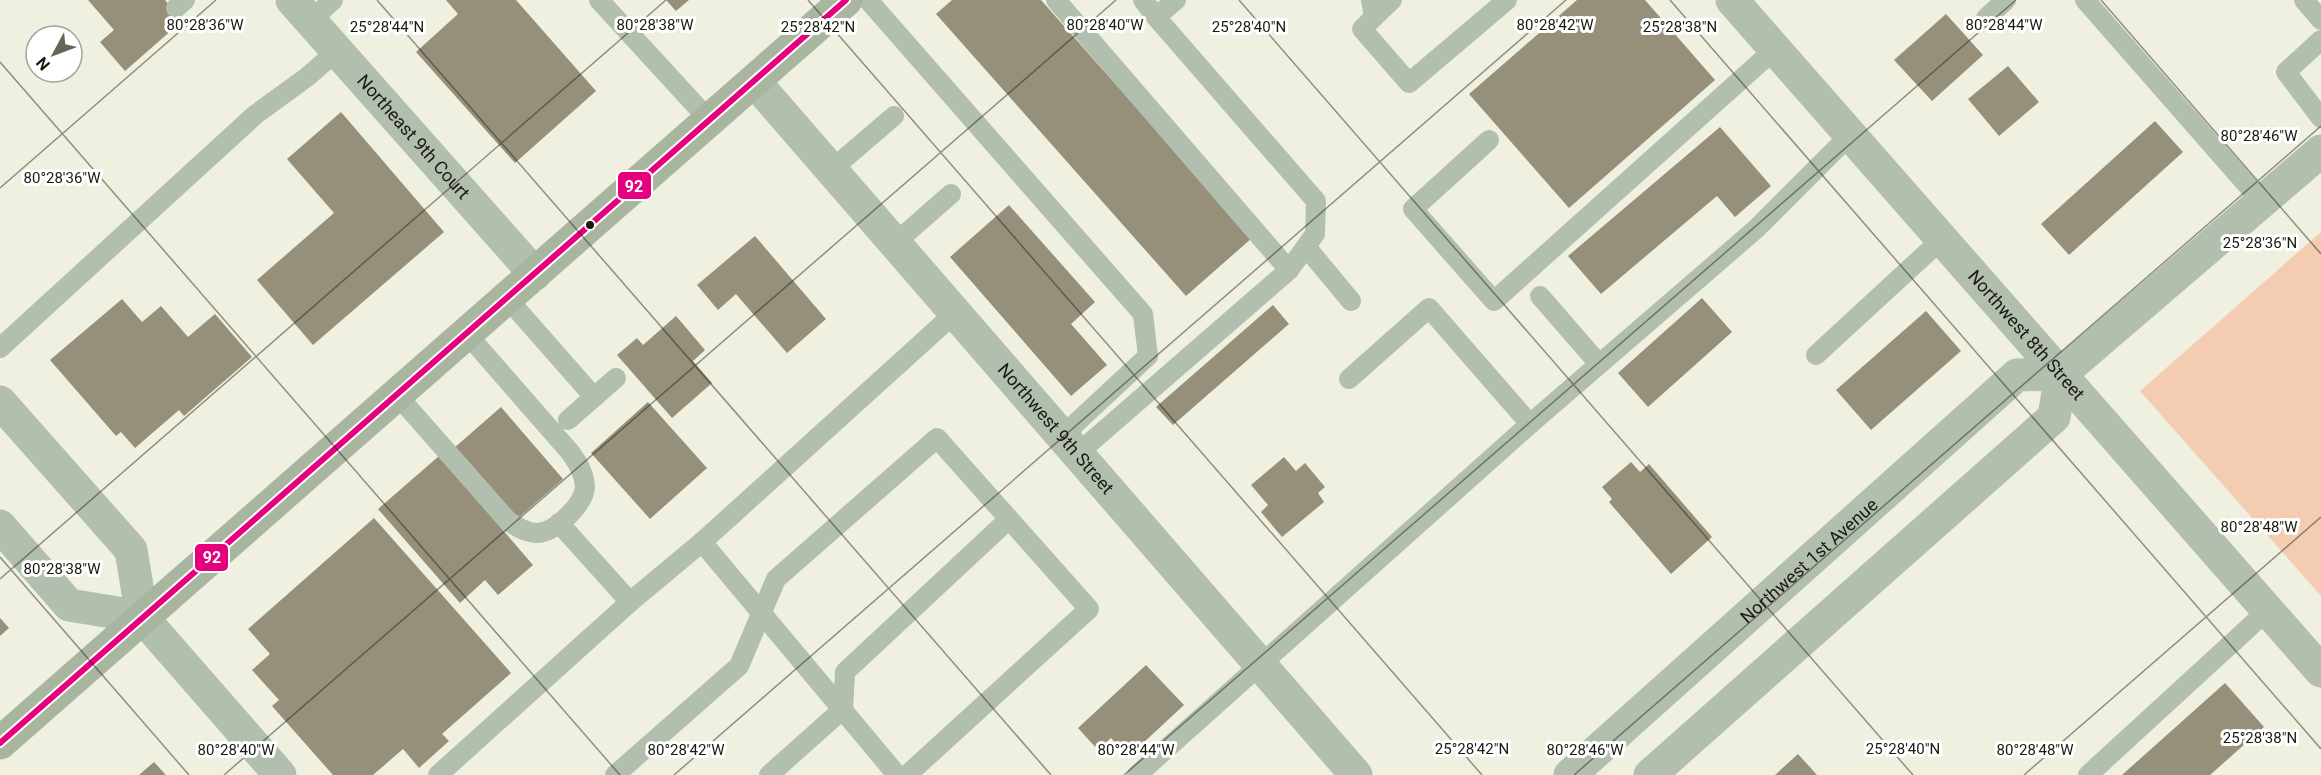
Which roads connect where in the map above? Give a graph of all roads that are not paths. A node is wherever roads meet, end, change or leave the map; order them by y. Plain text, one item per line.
1 (599, 0) edge
2 (868, 0) edge
3 (1056, 0) edge
4 (1143, 0) edge
5 (1176, 0) edge
6 (1392, 0) edge
7 (1507, 0) edge
8 (1732, 0) edge
9 (2006, 0) edge
10 (2085, 0) edge
11 (2304, 0) edge
12 (834, 4) edge
13 (312, 7) edge
14 (1372, 8) edge
15 (1156, 17) junction
16 (1986, 18) dead end
17 (2321, 20) edge
18 (2321, 40) edge
19 (1775, 49) junction
20 (337, 51) junction
21 (755, 82) junction
22 (894, 116) dead end
23 (2321, 118) edge
24 (710, 121) junction
25 (1850, 135) junction
26 (1489, 140) dead end
27 (2321, 151) edge
28 (831, 170) junction
29 (951, 194) dead end
30 (2262, 202) junction
31 (1942, 239) junction
32 (895, 243) junction
33 (1306, 248) junction
34 (1289, 270) junction
35 (535, 274) junction
36 (1540, 296) dead end
37 (507, 298) junction
38 (1351, 301) dead end
39 (955, 313) junction
40 (467, 334) junction
41 (0, 348) edge
42 (1816, 355) dead end
43 (1599, 364) junction
44 (2061, 374) junction
45 (616, 378) dead end
46 (1349, 379) dead end
47 (397, 395) junction
48 (594, 397) junction
49 (0, 402) edge
50 (568, 420) dead end
51 (1530, 424) junction
52 (1070, 445) junction
53 (1009, 519) junction
54 (559, 523) junction
55 (0, 526) edge
56 (702, 542) junction
57 (630, 602) junction
58 (2268, 610) junction
59 (762, 615) junction
60 (142, 617) junction
61 (1260, 664) junction
62 (2321, 671) edge
63 (843, 710) junction
64 (0, 743) edge
65 (280, 775) edge
66 (438, 775) edge
67 (615, 775) edge
68 (769, 775) edge
69 (897, 775) edge
70 (907, 775) edge
71 (1137, 775) edge
72 (1356, 775) edge
73 (1570, 775) edge
74 (1650, 775) edge
75 (2088, 775) edge

1 - 24 lane
2 - 52 lane
3 - 34 lane
4 - 15 lane
5 - 15 lane
6 - 14 lane
7 - 14 lane
8 - 19 street, Northwest 8th Street
9 - 16 lane
10 - 30 lane
11 - 17 lane
12 - 21 highway
13 - 20 street, Northeast 9th Court
15 - 33 lane
18 - 23 lane
19 - 25 street, Northwest 8th Street
19 - 26 lane
20 - 35 street, Northeast 9th Court
20 - 41 lane
21 - 24 highway
21 - 28 street, Northwest 9th Street
22 - 28 lane
24 - 35 highway
25 - 31 street, Northwest 8th Street
25 - 43 lane
27 - 30 street
28 - 32 street, Northwest 9th Street
29 - 32 lane
30 - 44 street
31 - 42 lane
31 - 44 street, Northwest 8th Street
32 - 39 street, Northwest 9th Street
33 - 34 lane
33 - 38 lane
34 - 52 lane
35 - 37 highway
36 - 43 lane
37 - 40 highway
37 - 48 lane
39 - 52 street, Northwest 9th Street
39 - 56 lane
40 - 47 highway
40 - 54 lane
43 - 51 lane
44 - 58 street, Northwest 8th Street
44 - 73 street, Northwest 1st Avenue
44 - 74 street
45 - 48 lane
46 - 51 lane
47 - 54 lane
47 - 60 highway
48 - 50 lane
49 - 60 street
51 - 61 lane
52 - 61 street, Northwest 9th Street
53 - 59 lane
53 - 63 lane
53 - 70 lane
54 - 57 lane
55 - 60 street
56 - 57 lane
56 - 59 lane
57 - 66 lane
58 - 62 street, Northwest 8th Street
58 - 75 lane
59 - 63 lane
59 - 67 lane
60 - 64 highway
60 - 65 street
61 - 71 lane
61 - 72 street, Northwest 9th Street
63 - 68 lane
63 - 69 lane

